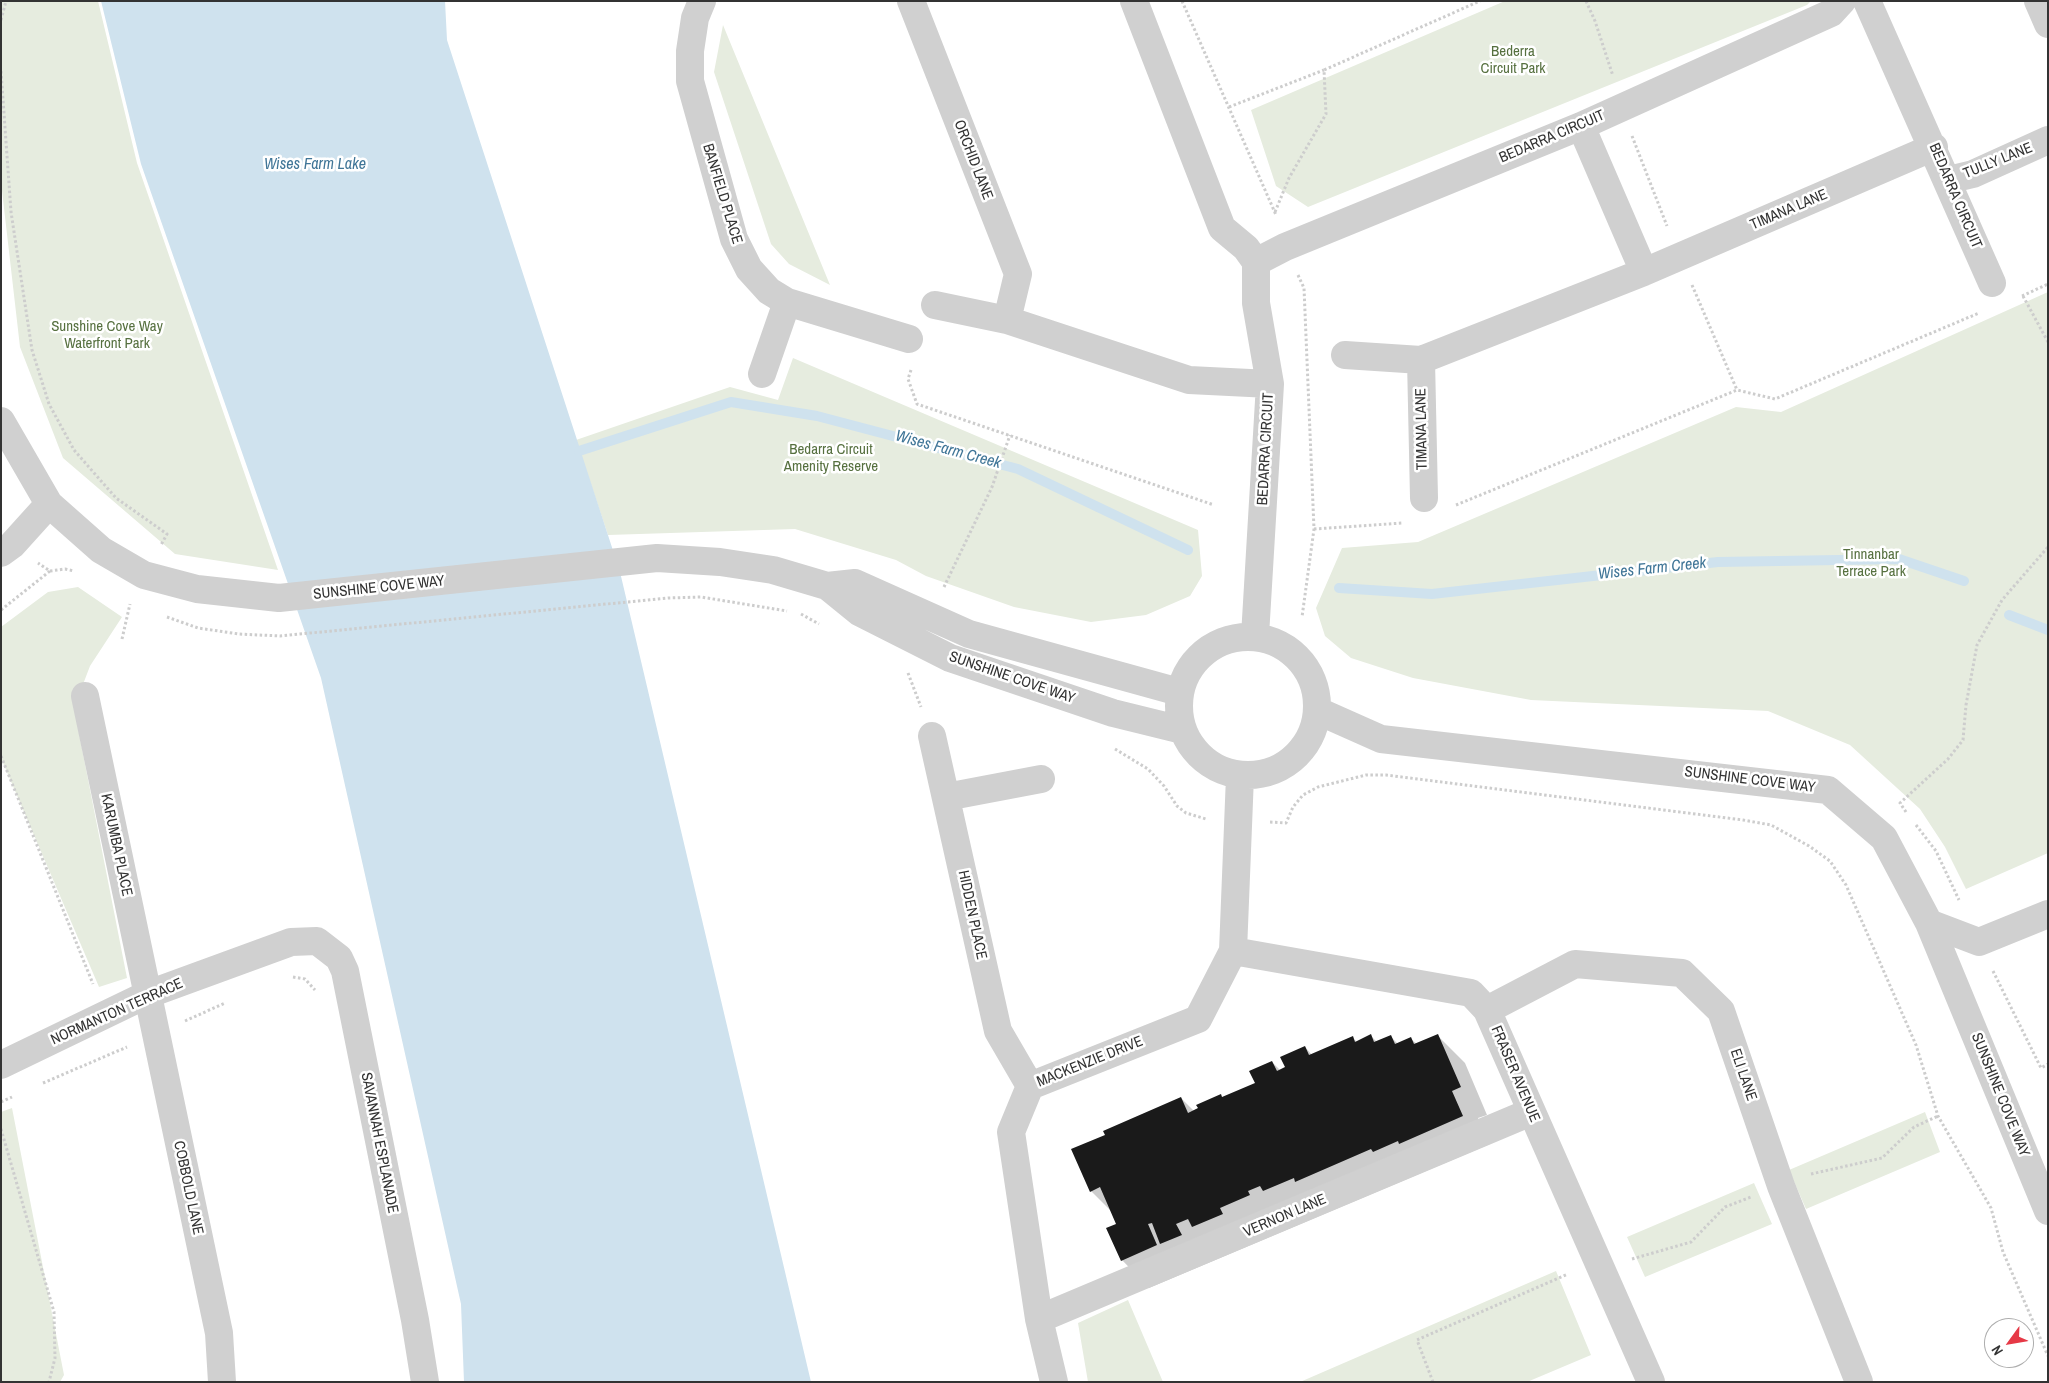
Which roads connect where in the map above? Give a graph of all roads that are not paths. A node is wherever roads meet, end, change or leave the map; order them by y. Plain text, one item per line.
1 (702, 1) edge
2 (912, 1) edge
3 (1134, 1) edge
4 (1842, 1) edge
5 (1867, 1) edge
6 (2038, 1) edge
7 (2048, 24) edge
8 (1580, 126) junction
9 (2048, 140) edge
10 (1934, 147) junction
11 (1948, 180) junction
12 (1256, 262) junction
13 (1644, 272) junction
14 (1992, 283) dead end
15 (787, 302) junction
16 (935, 305) dead end
17 (1007, 320) junction
18 (912, 351) road end
19 (1345, 355) dead end
20 (1421, 360) junction
21 (762, 374) dead end
22 (1270, 384) junction
23 (1, 421) edge
24 (1436, 503) road end
25 (49, 504) junction
26 (7, 549) edge
27 (827, 586) junction
28 (1255, 636) junction
29 (1179, 692) junction
30 (85, 696) dead end
31 (1318, 711) junction
32 (1182, 730) junction
33 (932, 736) dead end
34 (1240, 776) junction
35 (1041, 779) dead end
36 (946, 797) junction
37 (2048, 914) edge
38 (1929, 923) junction
39 (291, 942) joint
40 (1233, 951) junction
41 (146, 995) junction
42 (1487, 1010) junction
43 (1, 1065) edge
44 (1030, 1086) junction
45 (1531, 1112) junction
46 (2048, 1211) edge
47 (1039, 1319) junction
48 (222, 1382) edge
49 (425, 1382) edge
50 (1054, 1382) edge
51 (1651, 1382) edge
52 (1859, 1382) edge

1 - 15 street, BANFIELD PLACE
2 - 17 street, ORCHID LANE
3 - 12 street
4 - 8 street, BEDARRA CIRCUIT
5 - 10 street, BEDARRA CIRCUIT
6 - 7 street
8 - 12 street, BEDARRA CIRCUIT
8 - 13 street
9 - 11 street, TULLY LANE
10 - 11 street, BEDARRA CIRCUIT
10 - 13 street, TIMANA LANE
11 - 14 street, BEDARRA CIRCUIT
12 - 22 street, BEDARRA CIRCUIT
13 - 20 street, TIMANA LANE
15 - 18 street, BANFIELD PLACE
15 - 21 street
16 - 17 street
17 - 22 street
19 - 20 street, TIMANA LANE
20 - 24 street, TIMANA LANE
22 - 28 street, BEDARRA CIRCUIT
23 - 25 street, SUNSHINE COVE WAY
25 - 26 street
25 - 27 street, SUNSHINE COVE WAY
27 - 29 street, SUNSHINE COVE WAY
27 - 32 street, SUNSHINE COVE WAY
28 - 29 street
28 - 31 street
29 - 32 street
30 - 41 street, KARUMBA PLACE
31 - 34 street
31 - 38 street, SUNSHINE COVE WAY
32 - 34 street
33 - 36 street, HIDDEN PLACE
34 - 40 street, MACKENZIE DRIVE
35 - 36 street
36 - 44 street, HIDDEN PLACE
37 - 38 street
38 - 46 street, SUNSHINE COVE WAY
39 - 41 street, NORMANTON TERRACE
39 - 49 street, SAVANNAH ESPLANADE
40 - 42 street, FRASER AVENUE
40 - 44 street, MACKENZIE DRIVE
41 - 43 street, NORMANTON TERRACE
41 - 48 street, COBBOLD LANE
42 - 45 street, FRASER AVENUE
42 - 52 street, ELI LANE
44 - 47 street, MACKENZIE DRIVE
45 - 47 street, VERNON LANE
45 - 51 street, FRASER AVENUE
47 - 50 street, MACKENZIE DRIVE

